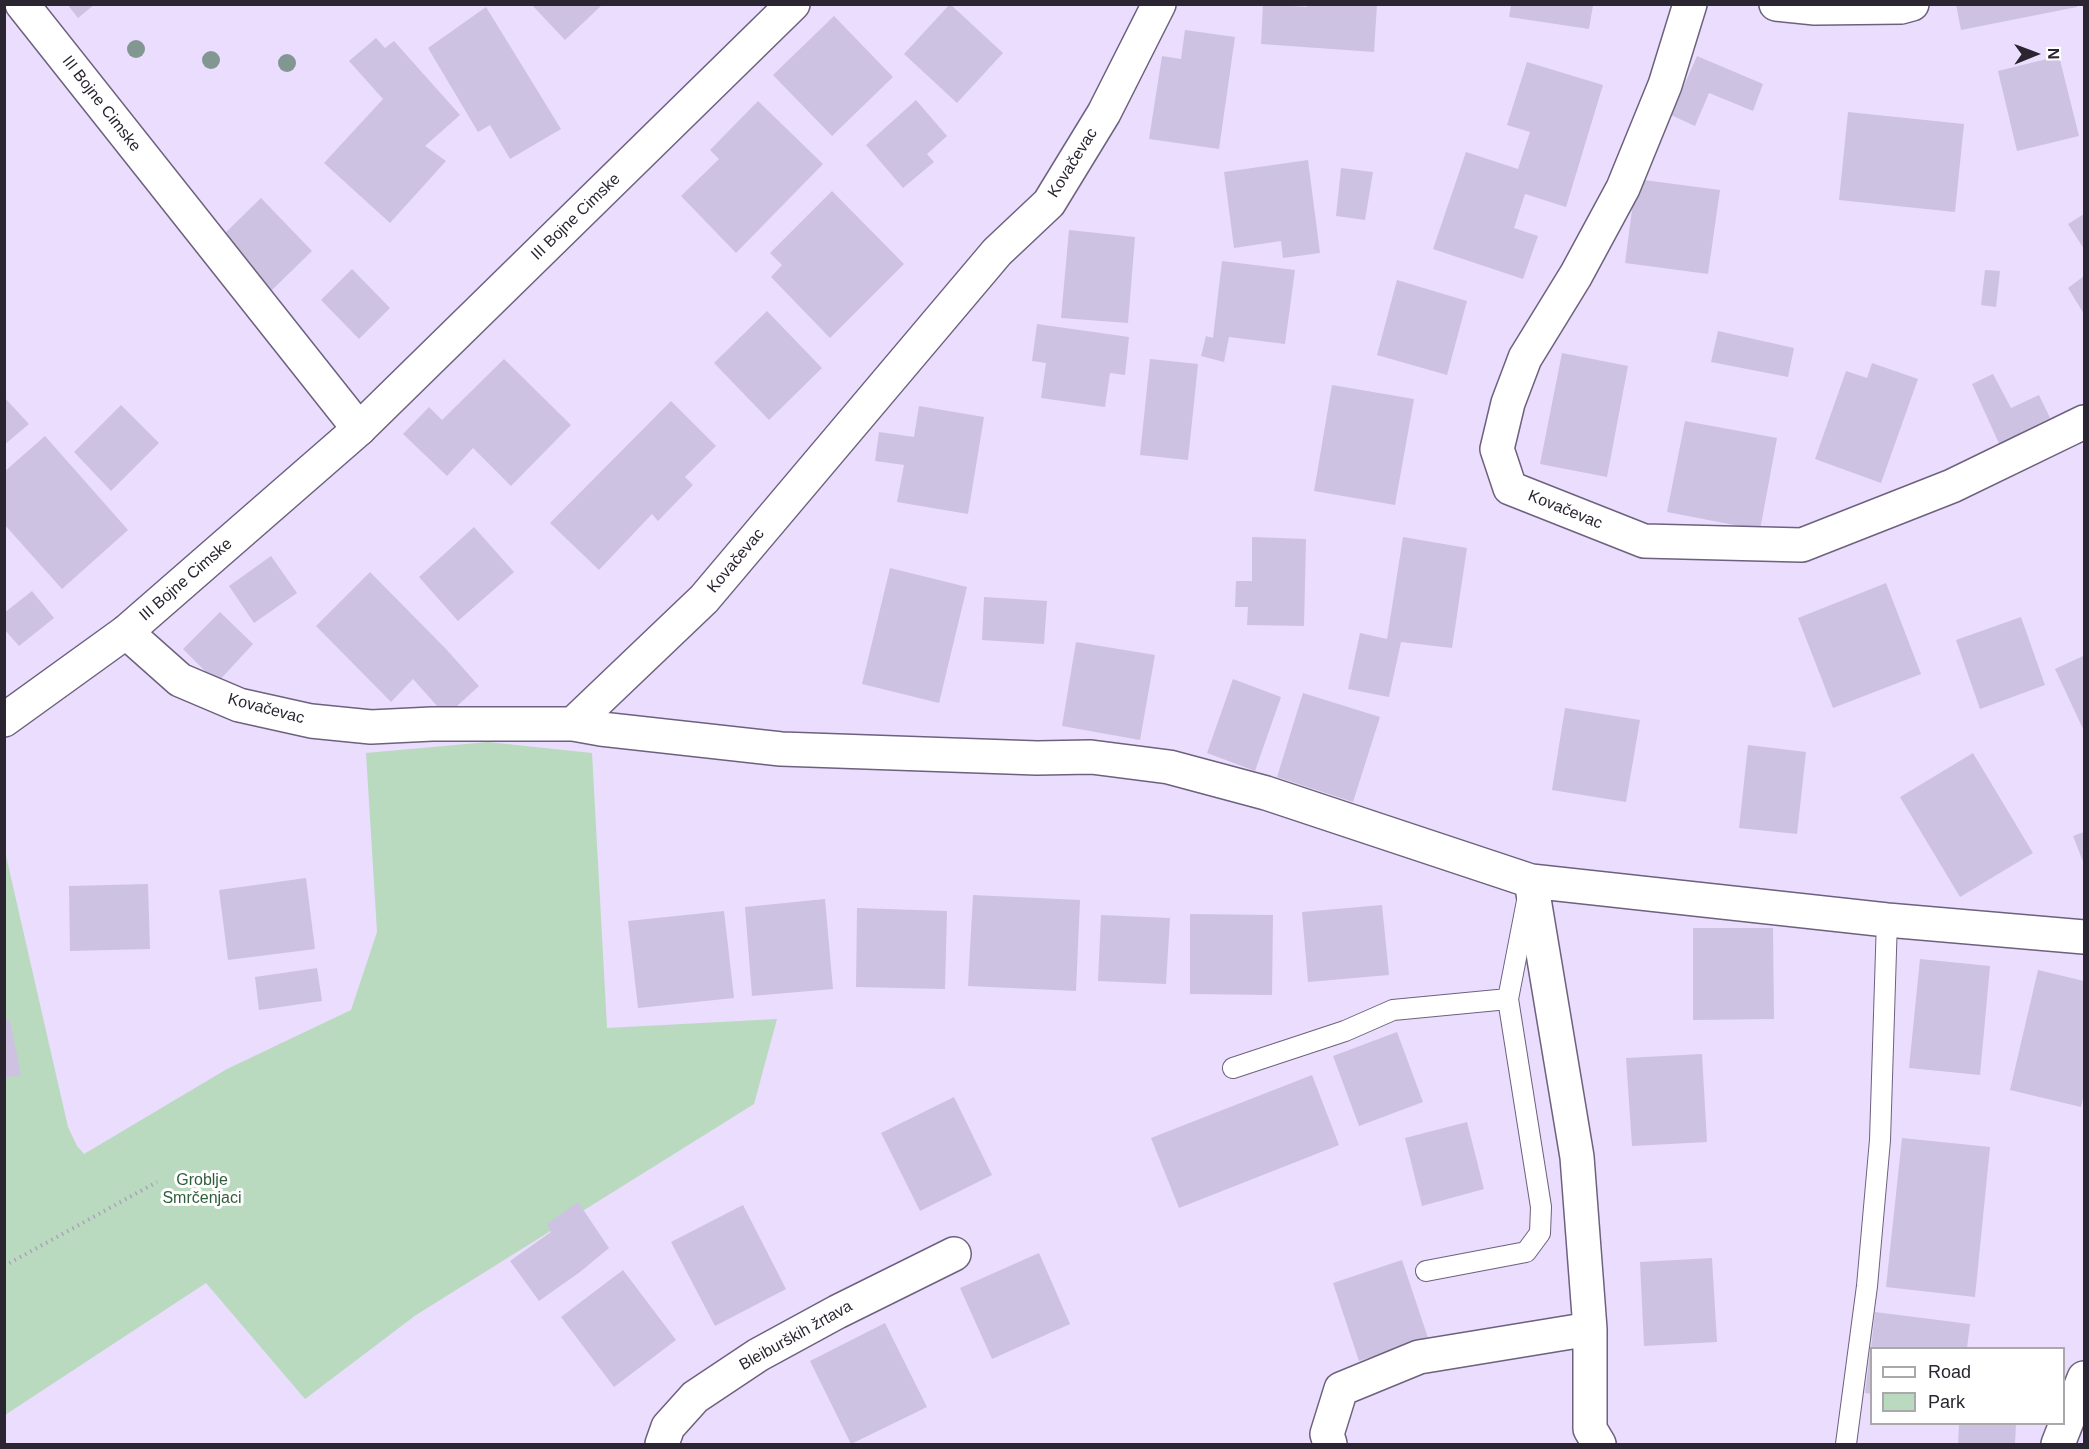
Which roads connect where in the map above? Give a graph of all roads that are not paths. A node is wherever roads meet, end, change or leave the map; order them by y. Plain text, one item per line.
1 (22, 4) edge
2 (793, 4) edge
3 (1159, 4) edge
4 (1690, 4) edge
5 (1776, 4) edge
6 (1912, 4) edge
7 (2085, 422) edge
8 (359, 429) junction
9 (126, 632) junction
10 (4, 720) edge
11 (573, 724) junction
12 (1531, 881) junction
13 (1887, 920) junction
14 (2085, 937) edge
15 (1508, 999) junction
16 (1233, 1068) dead end
17 (954, 1254) dead end
18 (1426, 1271) dead end
19 (1590, 1329) junction
20 (2085, 1378) edge
21 (662, 1444) edge
22 (1330, 1444) edge
23 (1599, 1444) edge
24 (1846, 1444) edge
25 (2058, 1444) edge

1 - 8 street, III Bojne Cimske
2 - 8 street, III Bojne Cimske
3 - 11 street, Kovačevac
4 - 7 street, Kovačevac
5 - 6 street
8 - 9 street, III Bojne Cimske
9 - 10 street, III Bojne Cimske
9 - 11 street, Kovačevac
11 - 12 street
12 - 13 street
12 - 15 lane
12 - 19 street
13 - 14 street
13 - 24 lane
15 - 16 lane
15 - 18 lane
17 - 21 street, Bleiburških žrtava
19 - 22 street
19 - 23 street
20 - 25 street

